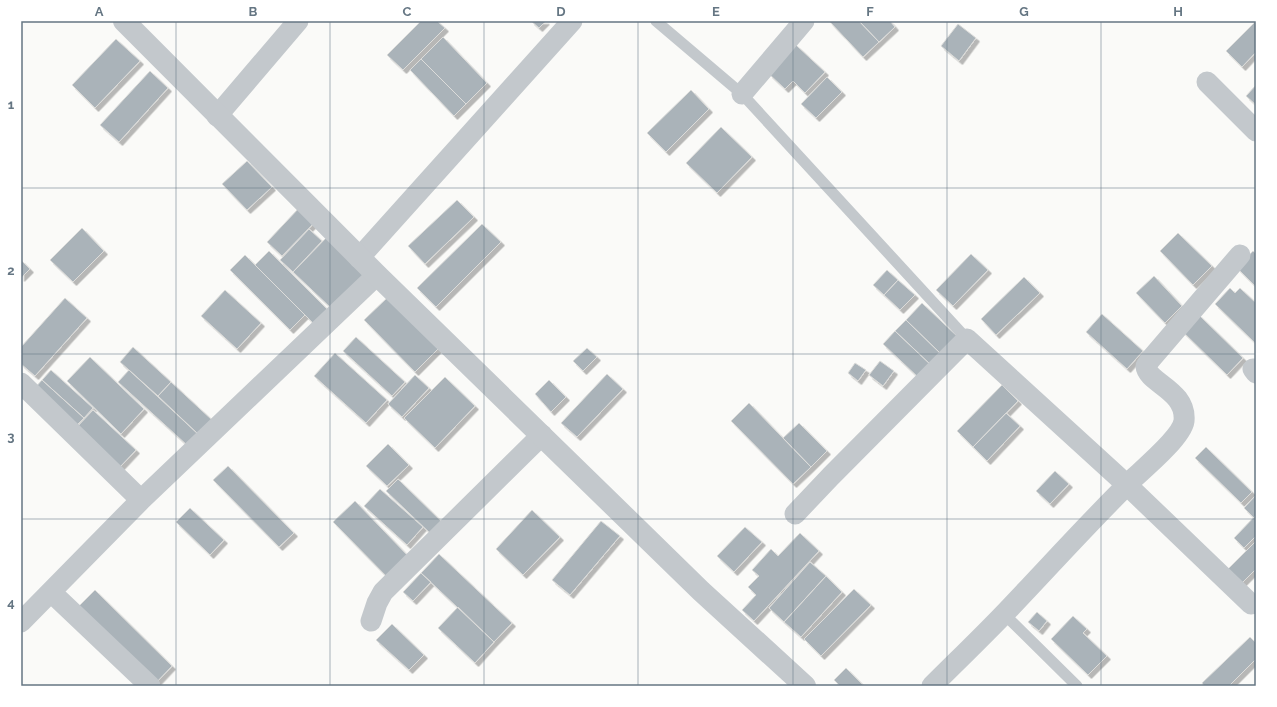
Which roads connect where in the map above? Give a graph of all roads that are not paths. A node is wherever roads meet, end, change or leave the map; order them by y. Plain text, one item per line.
1 (124, 21) edge
2 (298, 21) edge
3 (572, 21) edge
4 (656, 21) edge
5 (804, 21) edge
6 (1207, 82) dead end
7 (742, 94) junction
8 (217, 116) junction
9 (1256, 131) edge
10 (1240, 255) dead end
11 (359, 258) junction
12 (377, 275) junction
13 (966, 339) junction
14 (21, 383) edge
15 (542, 435) junction
16 (1127, 485) junction
17 (141, 500) junction
18 (795, 514) dead end
19 (51, 592) junction
20 (1251, 604) dead end
21 (1004, 614) junction
22 (371, 621) dead end
23 (21, 622) edge
24 (150, 686) edge
25 (805, 686) edge
26 (932, 686) edge
27 (1077, 686) edge

1 - 8 street
2 - 8 street
3 - 11 street
4 - 7 lane
5 - 7 street
6 - 9 street
7 - 13 lane
8 - 11 street
10 - 16 street
11 - 12 street
12 - 15 street
12 - 17 street
13 - 16 street
13 - 18 street
14 - 17 street
15 - 22 street
15 - 25 street
16 - 20 street
16 - 21 street
17 - 19 street
19 - 23 street
19 - 24 street
21 - 26 street
21 - 27 lane

